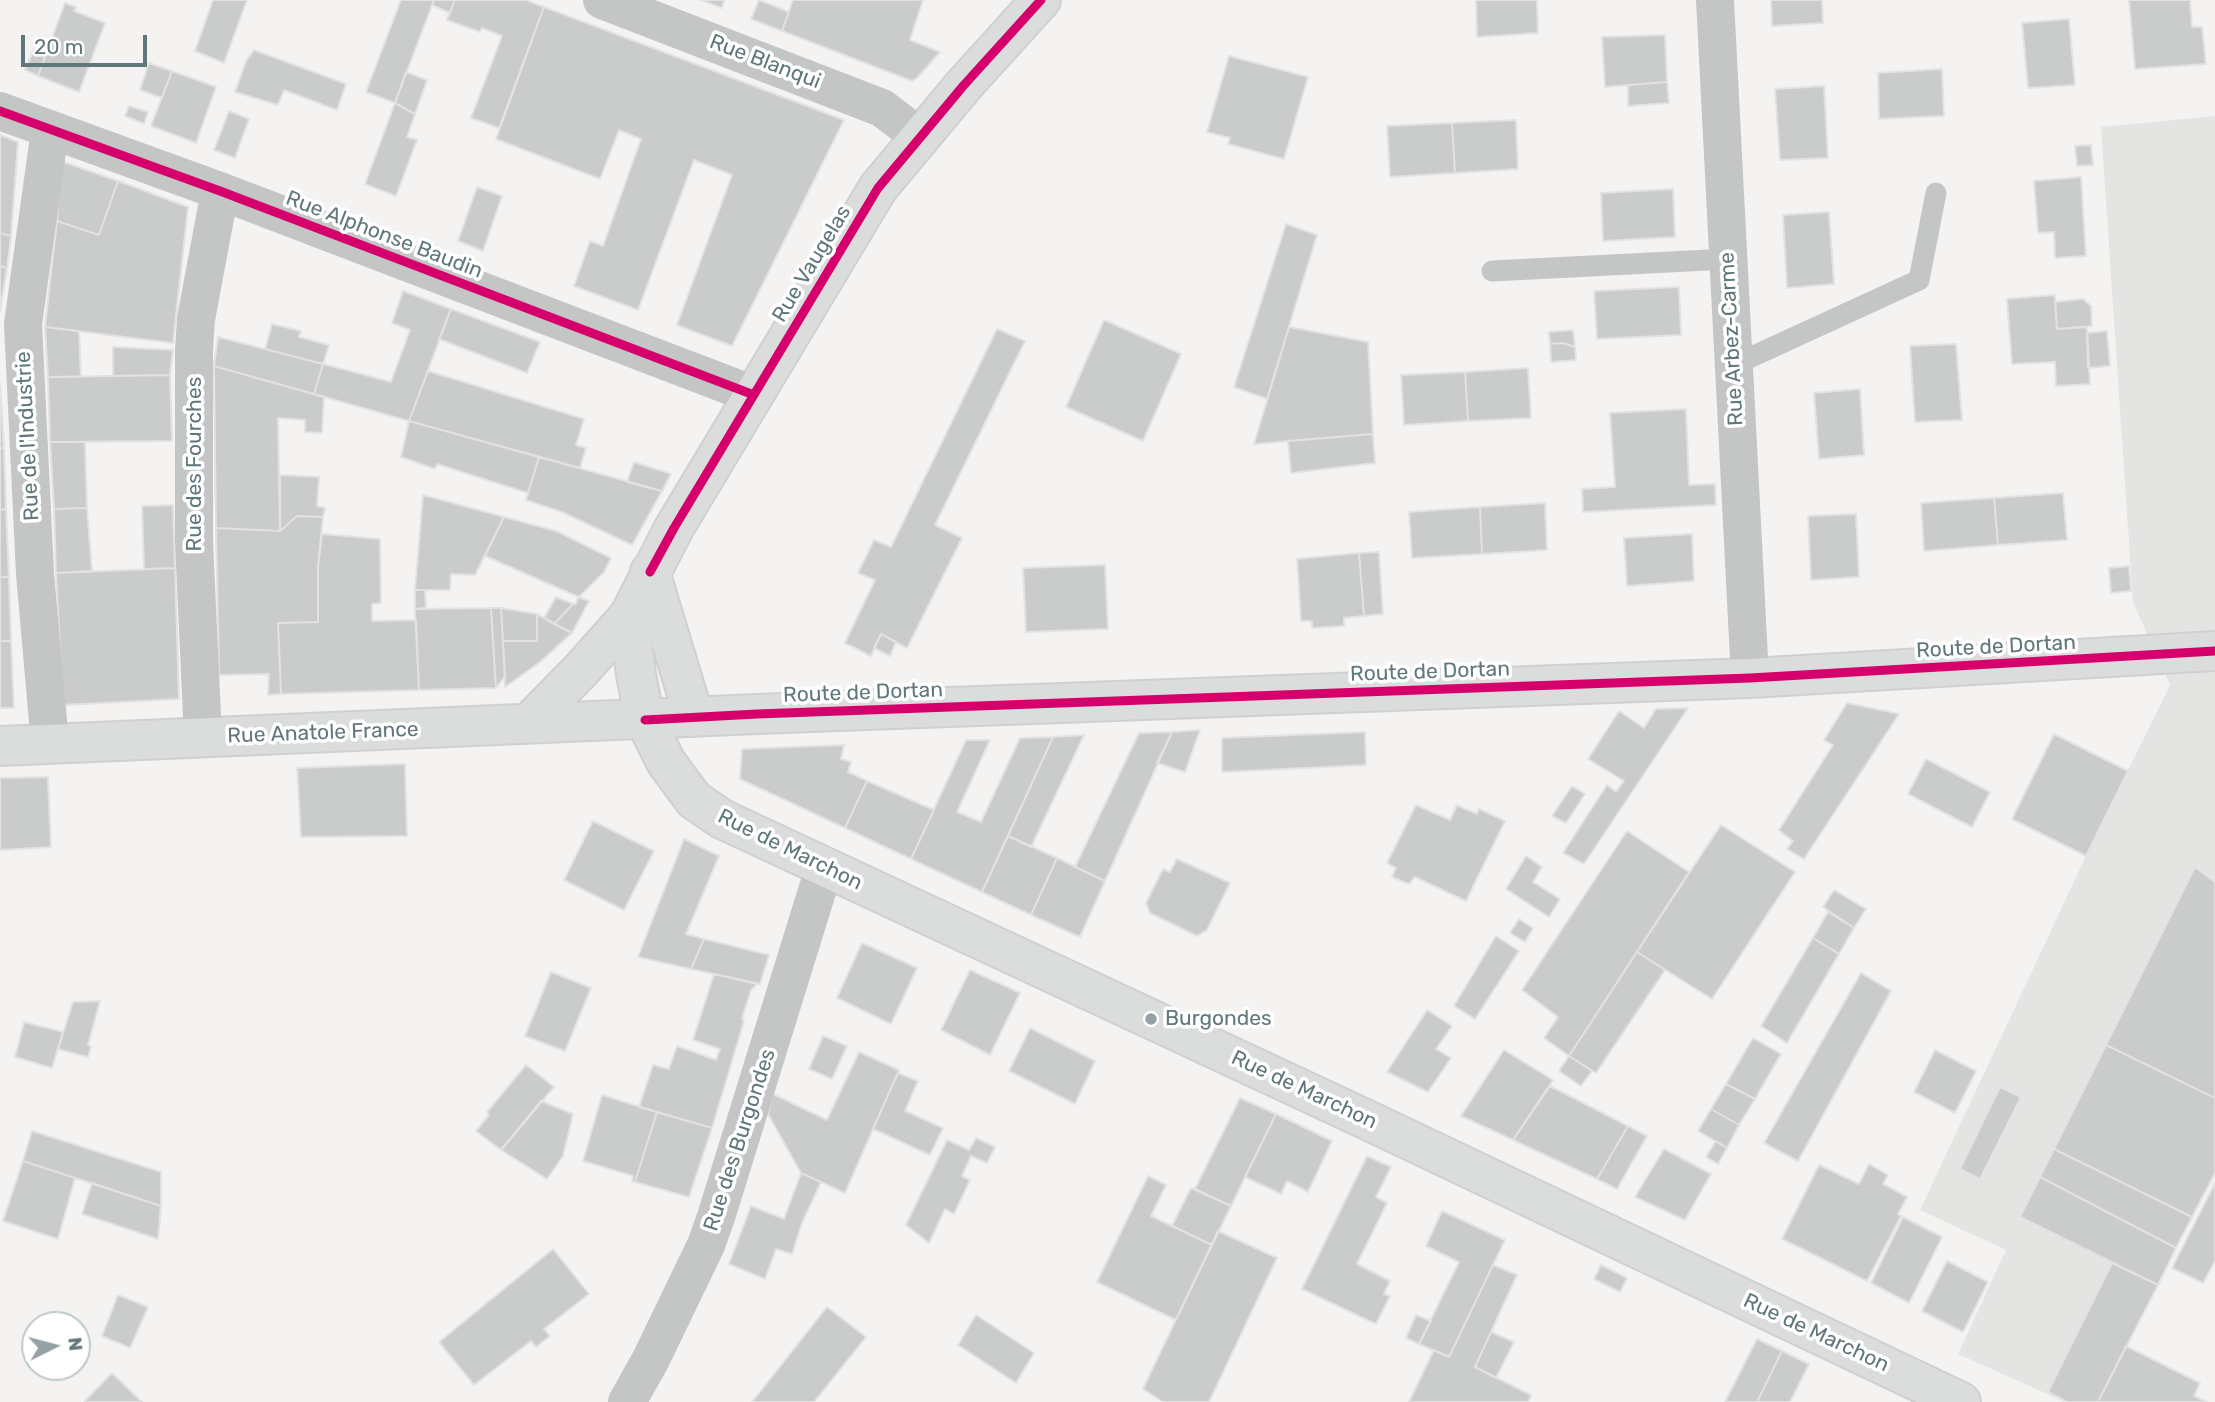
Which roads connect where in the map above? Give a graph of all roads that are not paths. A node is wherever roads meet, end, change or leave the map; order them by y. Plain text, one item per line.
1 (602, 0) edge
2 (1041, 0) edge
3 (1715, 0) edge
4 (0, 111) edge
5 (50, 130) junction
6 (920, 137) junction
7 (220, 191) junction
8 (1936, 192) dead end
9 (1728, 259) junction
10 (1492, 271) dead end
11 (1734, 365) junction
12 (754, 395) junction
13 (650, 572) junction
14 (629, 616) junction
15 (2215, 651) edge
16 (1750, 678) junction
17 (694, 717) junction
18 (645, 720) junction
19 (529, 723) junction
20 (203, 738) junction
21 (50, 744) junction
22 (0, 746) edge
23 (827, 868) junction
24 (627, 1402) edge
25 (1961, 1402) edge

1 - 6 street, Rue Blanqui
2 - 6 main road, Rue Vaugelas
3 - 9 street, Rue Arbez-Carme
4 - 5 street, Rue Alphonse Baudin
5 - 7 street, Rue Alphonse Baudin
5 - 21 street, Rue de l'Industrie
6 - 12 main road, Rue Vaugelas
7 - 12 street, Rue Alphonse Baudin
7 - 20 street, Rue des Fourches
8 - 11 lane
9 - 10 lane
9 - 11 street, Rue Arbez-Carme
11 - 16 street, Rue Arbez-Carme
12 - 13 main road, Rue Vaugelas
13 - 14 main road, Rue Vaugelas
13 - 17 main road
14 - 18 main road
14 - 19 main road, Rue Vaugelas
15 - 16 main road, Route de Dortan
16 - 17 main road, Route de Dortan
17 - 18 main road, Route de Dortan
18 - 19 main road, Rue Anatole France
18 - 23 main road, Rue de Marchon
19 - 20 main road, Rue Anatole France
20 - 21 main road, Rue Anatole France
21 - 22 main road, Rue Anatole France
23 - 24 street, Rue des Burgondes
23 - 25 main road, Rue de Marchon

